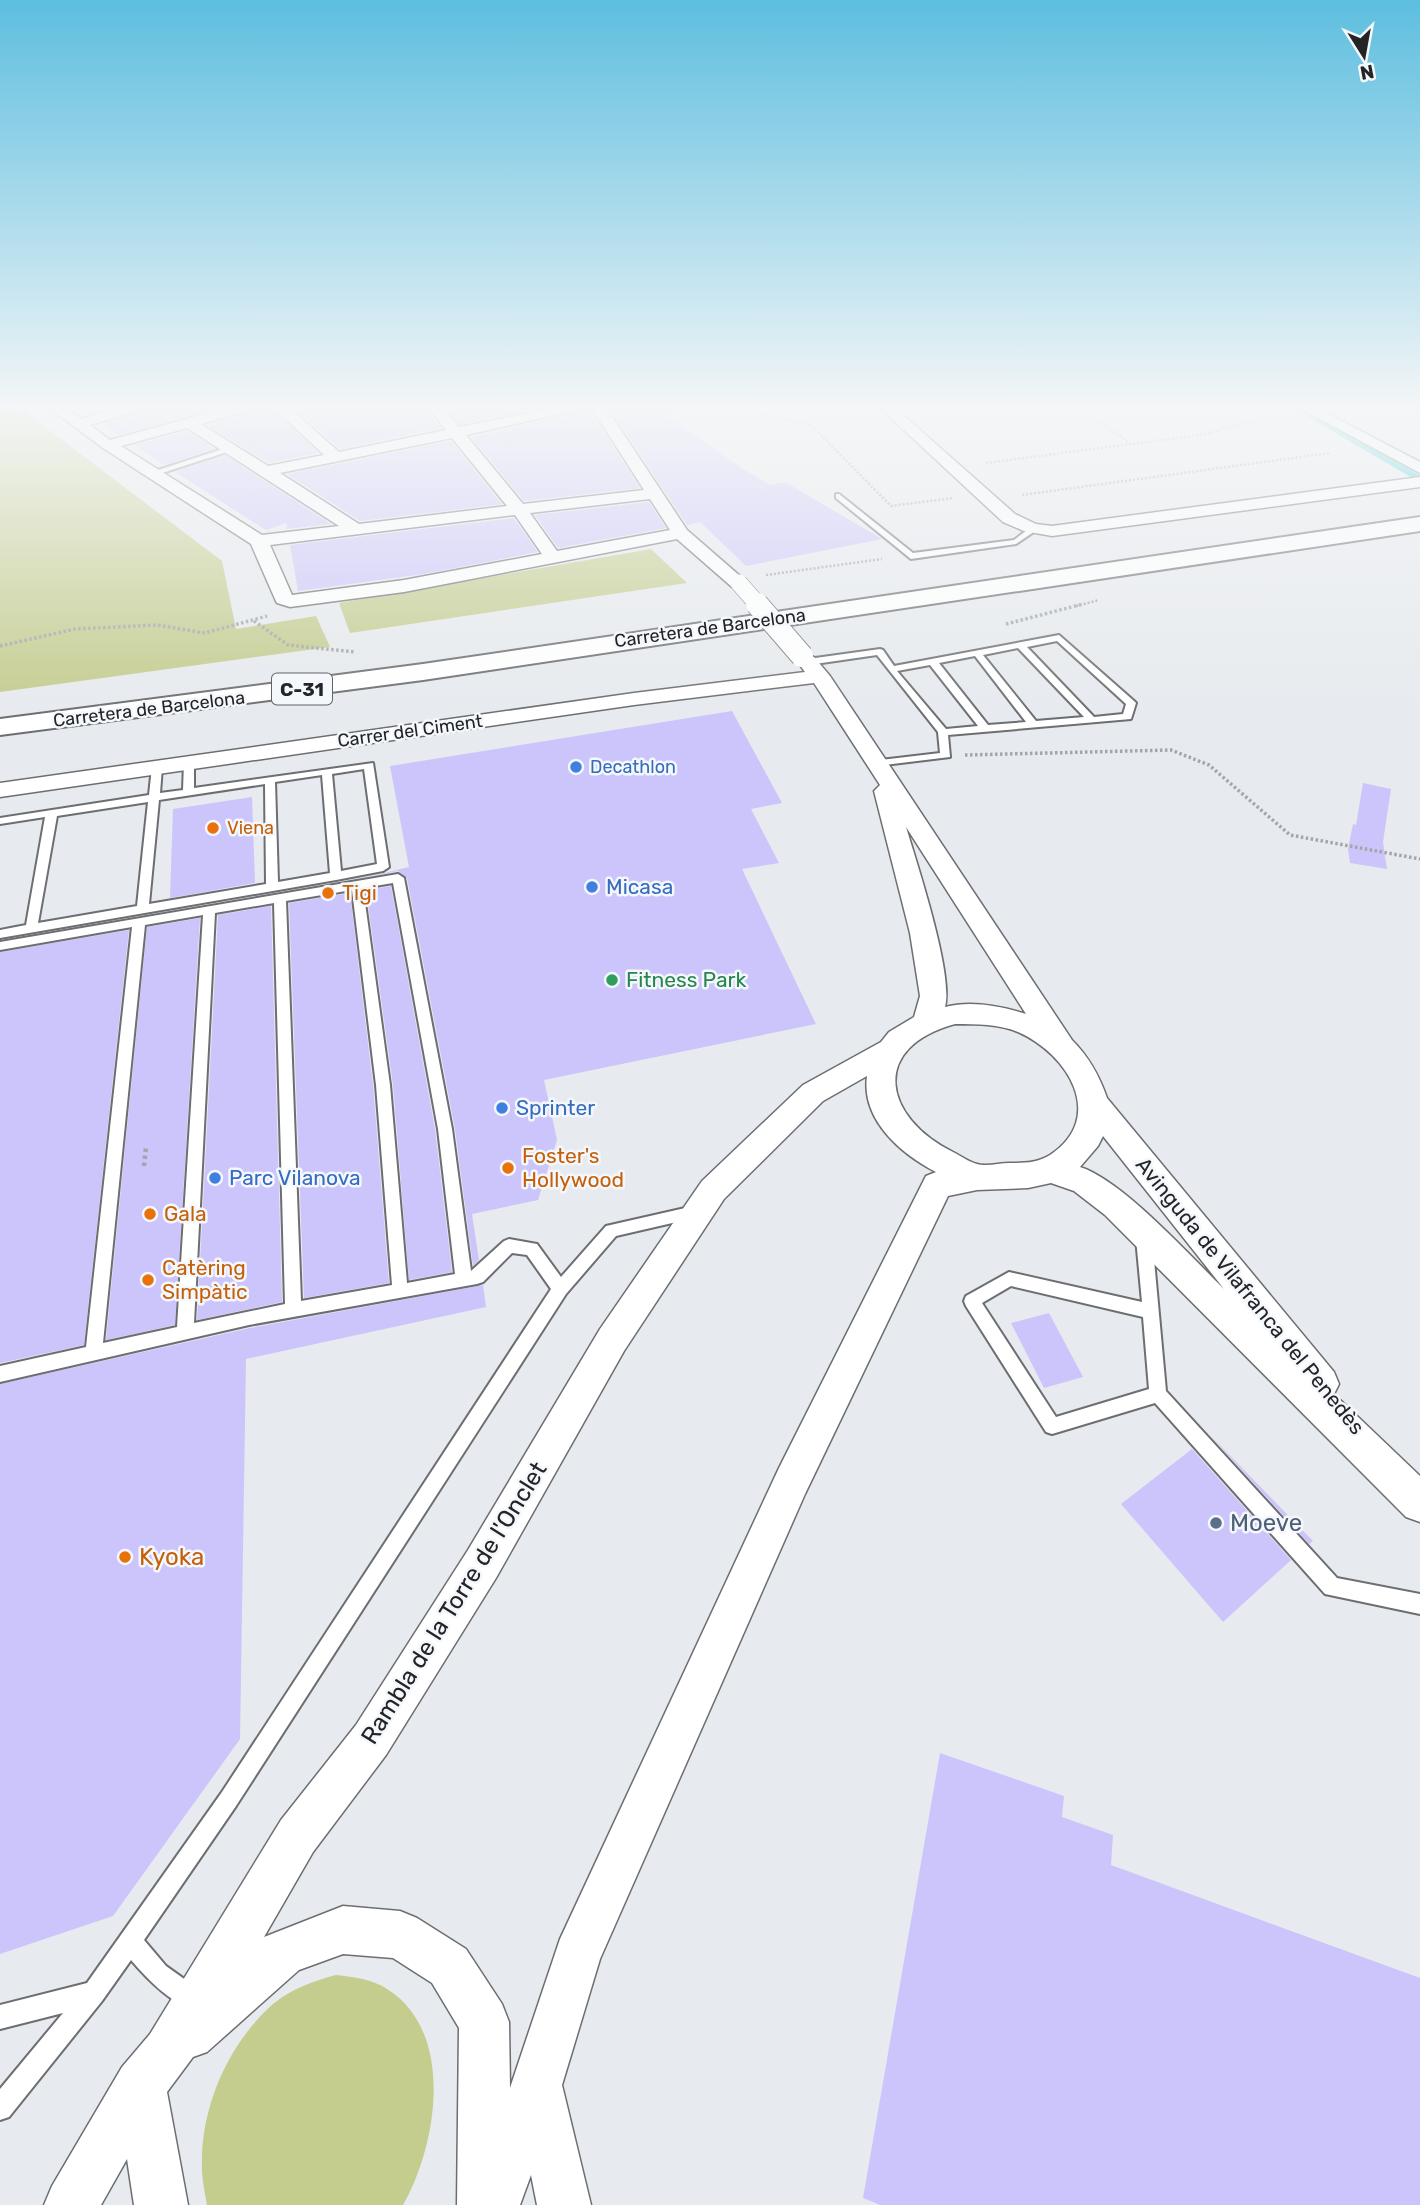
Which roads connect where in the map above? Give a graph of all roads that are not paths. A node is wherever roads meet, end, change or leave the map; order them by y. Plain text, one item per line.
1 (209, 509) edge
2 (325, 509) edge
3 (536, 509) edge
4 (667, 509) edge
5 (854, 509) edge
6 (999, 509) edge
7 (1218, 509) edge
8 (520, 511) junction
9 (1420, 524) edge
10 (1034, 529) junction
11 (357, 530) junction
12 (681, 533) junction
13 (259, 541) junction
14 (554, 559) junction
15 (1020, 645) junction
16 (977, 653) junction
17 (932, 661) junction
18 (810, 665) junction
19 (891, 669) junction
20 (1092, 720) junction
21 (1034, 724) junction
22 (0, 727) edge
23 (985, 728) junction
24 (943, 732) junction
25 (189, 762) junction
26 (878, 766) junction
27 (157, 767) junction
28 (327, 772) junction
29 (270, 780) junction
30 (0, 790) edge
31 (188, 792) junction
32 (153, 797) junction
33 (52, 812) junction
34 (0, 821) edge
35 (336, 876) junction
36 (357, 885) junction
37 (276, 892) junction
38 (209, 911) junction
39 (141, 916) junction
40 (31, 929) junction
41 (0, 934) edge
42 (0, 946) edge
43 (926, 1022) junction
44 (1060, 1043) junction
45 (890, 1050) junction
46 (1095, 1104) junction
47 (1050, 1170) junction
48 (977, 1177) junction
49 (699, 1211) junction
50 (1143, 1233) junction
51 (464, 1280) junction
52 (559, 1289) junction
53 (400, 1292) junction
54 (293, 1310) junction
55 (1150, 1311) junction
56 (185, 1333) junction
57 (93, 1353) junction
58 (0, 1374) edge
59 (1158, 1394) junction
60 (1412, 1495) edge
61 (1420, 1604) edge
62 (130, 1941) junction
63 (94, 1993) junction
64 (198, 2002) junction
65 (0, 2017) edge
66 (154, 2068) junction
67 (537, 2083) junction
68 (0, 2108) edge
69 (71, 2205) edge
70 (161, 2205) edge
71 (484, 2205) edge
72 (494, 2205) edge
73 (564, 2205) edge

1 - 13 street
2 - 11 street
3 - 8 street
4 - 12 street
5 - 10 lane
6 - 10 street
7 - 10 street
8 - 11 street
8 - 14 street
9 - 22 highway, Carretera de Barcelona / C-31
11 - 13 street
12 - 14 street
12 - 18 street, bridge
13 - 14 street
15 - 16 lane
15 - 20 lane
15 - 20 lane
16 - 17 lane
16 - 21 lane
17 - 19 lane
17 - 23 lane
18 - 19 lane
18 - 25 street, Carrer del Ciment
18 - 26 street
19 - 24 lane
20 - 21 lane
21 - 23 lane
23 - 24 lane
24 - 26 lane
25 - 27 street, Carrer del Ciment
25 - 31 lane
26 - 43 street
26 - 44 street
27 - 30 street, Carrer del Ciment
27 - 32 lane
28 - 29 lane
28 - 35 lane
28 - 35 lane
29 - 31 lane
29 - 37 lane
31 - 32 lane
32 - 33 lane
32 - 39 lane
33 - 34 lane
33 - 40 lane
35 - 37 lane
36 - 37 lane
36 - 51 lane
36 - 53 lane
37 - 38 lane
37 - 39 lane
37 - 54 lane
38 - 39 lane
38 - 56 lane
39 - 40 lane
39 - 42 lane
39 - 57 lane
40 - 41 lane
43 - 44 street
43 - 45 street
44 - 46 street
45 - 48 street
45 - 49 street, Rambla de la Torre de l'Onclet
46 - 47 street
46 - 60 street, Avinguda de Vilafranca del Penedès
47 - 48 street
47 - 50 street, Avinguda de Vilafranca del Penedès
48 - 67 street
49 - 52 lane
49 - 64 street, Rambla de la Torre de l'Onclet
50 - 55 lane
50 - 60 street, Avinguda de Vilafranca del Penedès
51 - 52 lane
51 - 53 lane
52 - 62 lane
53 - 54 lane
54 - 56 lane
55 - 59 lane
55 - 59 lane
56 - 57 lane
57 - 58 lane
59 - 61 lane
62 - 63 lane
62 - 64 lane
63 - 65 lane
63 - 68 lane
64 - 66 street, Rambla de la Torre de l'Onclet
66 - 69 street, Rambla de la Torre de l'Onclet
66 - 70 street
66 - 71 street
67 - 72 street
67 - 73 street

